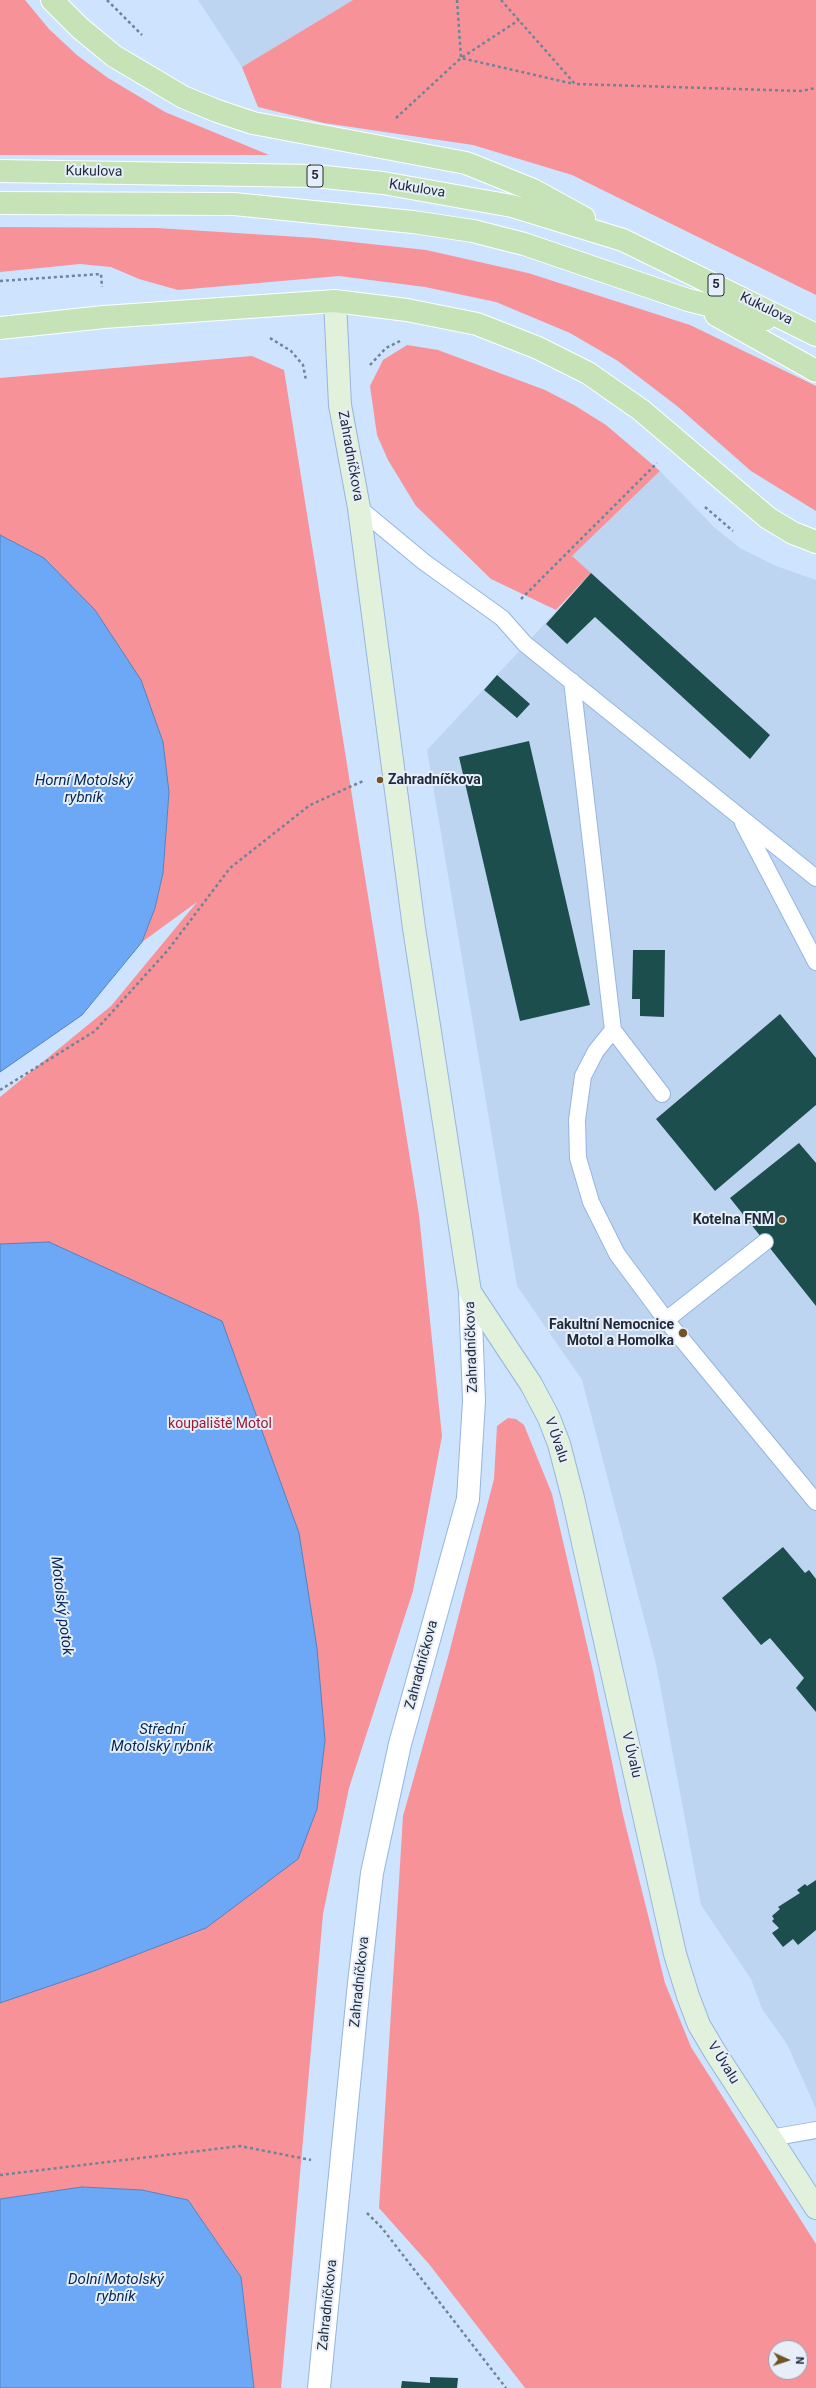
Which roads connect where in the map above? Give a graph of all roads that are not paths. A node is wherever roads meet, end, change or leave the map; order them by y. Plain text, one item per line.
1 (52, 0) edge
2 (0, 171) edge
3 (0, 203) edge
4 (624, 240) junction
5 (688, 300) junction
6 (335, 301) junction
7 (0, 328) edge
8 (812, 332) edge
9 (816, 371) edge
10 (360, 508) junction
11 (816, 542) edge
12 (572, 681) junction
13 (739, 816) junction
14 (816, 878) edge
15 (816, 962) edge
16 (613, 1030) junction
17 (662, 1094) dead end
18 (765, 1242) dead end
19 (470, 1292) junction
20 (666, 1320) junction
21 (816, 1502) edge
22 (816, 2130) edge
23 (770, 2138) junction
24 (816, 2208) edge
25 (319, 2388) edge

1 - 4 main road
2 - 4 main road, Kukulova / 5
3 - 5 main road, Kukulova / 5
4 - 8 main road, Kukulova / 5
5 - 8 main road, Kukulova / 5
5 - 9 main road
6 - 7 main road
6 - 10 street, Zahradníčkova
6 - 11 main road
10 - 12 lane
10 - 19 street, Zahradníčkova
12 - 13 lane
12 - 16 lane
13 - 14 lane
13 - 15 lane
16 - 17 lane
16 - 20 lane
18 - 20 lane
19 - 23 street, V Úvalu
19 - 25 street, Zahradníčkova
20 - 21 lane
22 - 23 lane
23 - 24 street, V Úvalu

